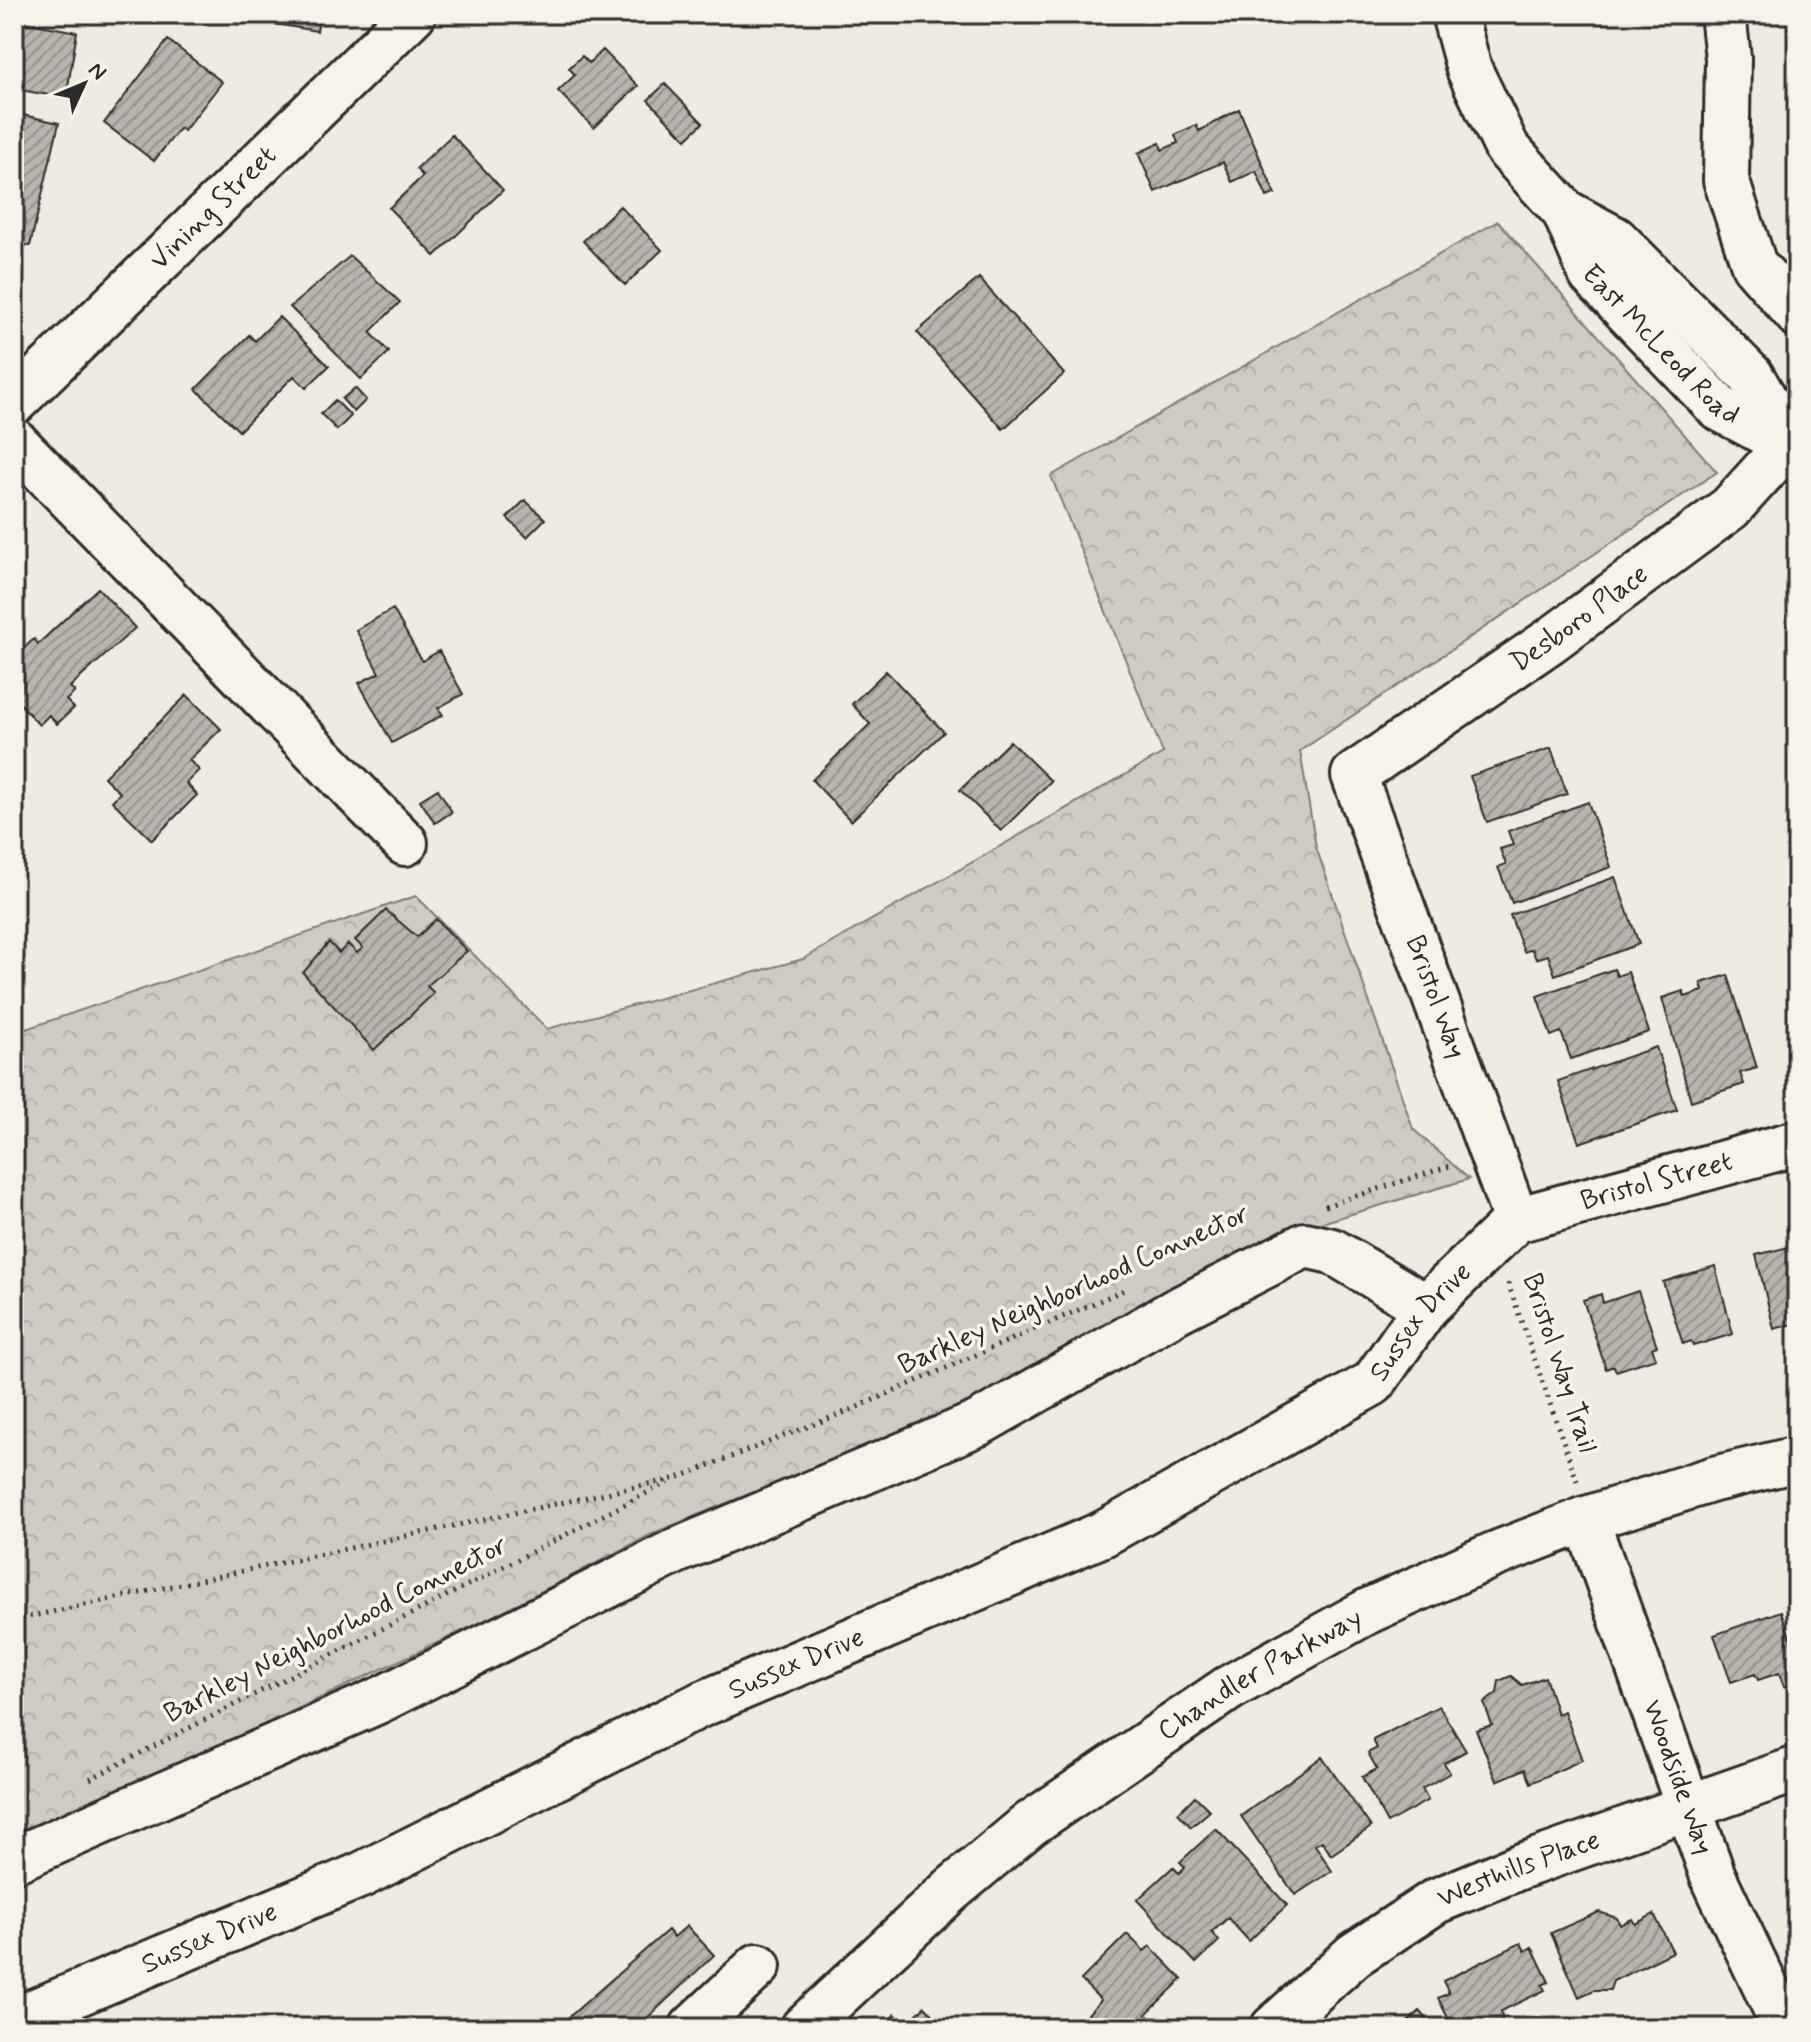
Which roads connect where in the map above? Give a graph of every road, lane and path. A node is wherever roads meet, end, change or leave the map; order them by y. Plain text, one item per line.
1 (413, 14) edge
2 (1454, 14) edge
3 (1723, 14) edge
4 (1797, 314) edge
5 (32, 363) edge
6 (14, 402) edge
7 (14, 441) edge
8 (1795, 447) edge
9 (1354, 775) joint
10 (405, 843) dead end
11 (1797, 1143) edge
12 (1492, 1152) junction
13 (1320, 1208) dead end
14 (1516, 1220) junction
15 (1131, 1287) dead end
16 (1426, 1307) junction
17 (1797, 1459) edge
18 (677, 1478) junction
19 (1586, 1519) junction
20 (14, 1620) edge
21 (1797, 1769) edge
22 (77, 1786) dead end
23 (1688, 1807) junction
24 (14, 1860) edge
25 (758, 1966) dead end
26 (14, 2020) edge
27 (692, 2028) edge
28 (803, 2028) edge
29 (1273, 2028) edge
30 (1785, 2028) edge

1 - 5 street, Vining Street
2 - 8 street, East McLeod Road
3 - 4 street
5 - 6 street, Vining Street
7 - 10 street
8 - 9 street, Desboro Place
9 - 12 street, Bristol Way
11 - 14 street, Bristol Street
12 - 13 path
12 - 14 street, Bristol Way
14 - 16 street, Sussex Drive
14 - 19 path, Bristol Way Trail
15 - 18 path, Barkley Neighborhood Connector
16 - 24 street
16 - 26 street, Sussex Drive
17 - 19 street, Chandler Parkway
18 - 20 path, Barkley Neighborhood Connector
18 - 22 path, Barkley Neighborhood Connector
19 - 23 street, Woodside Way
19 - 28 street, Chandler Parkway
21 - 23 street, Westhills Place
23 - 29 street, Westhills Place
23 - 30 street, Woodside Way
25 - 27 street

